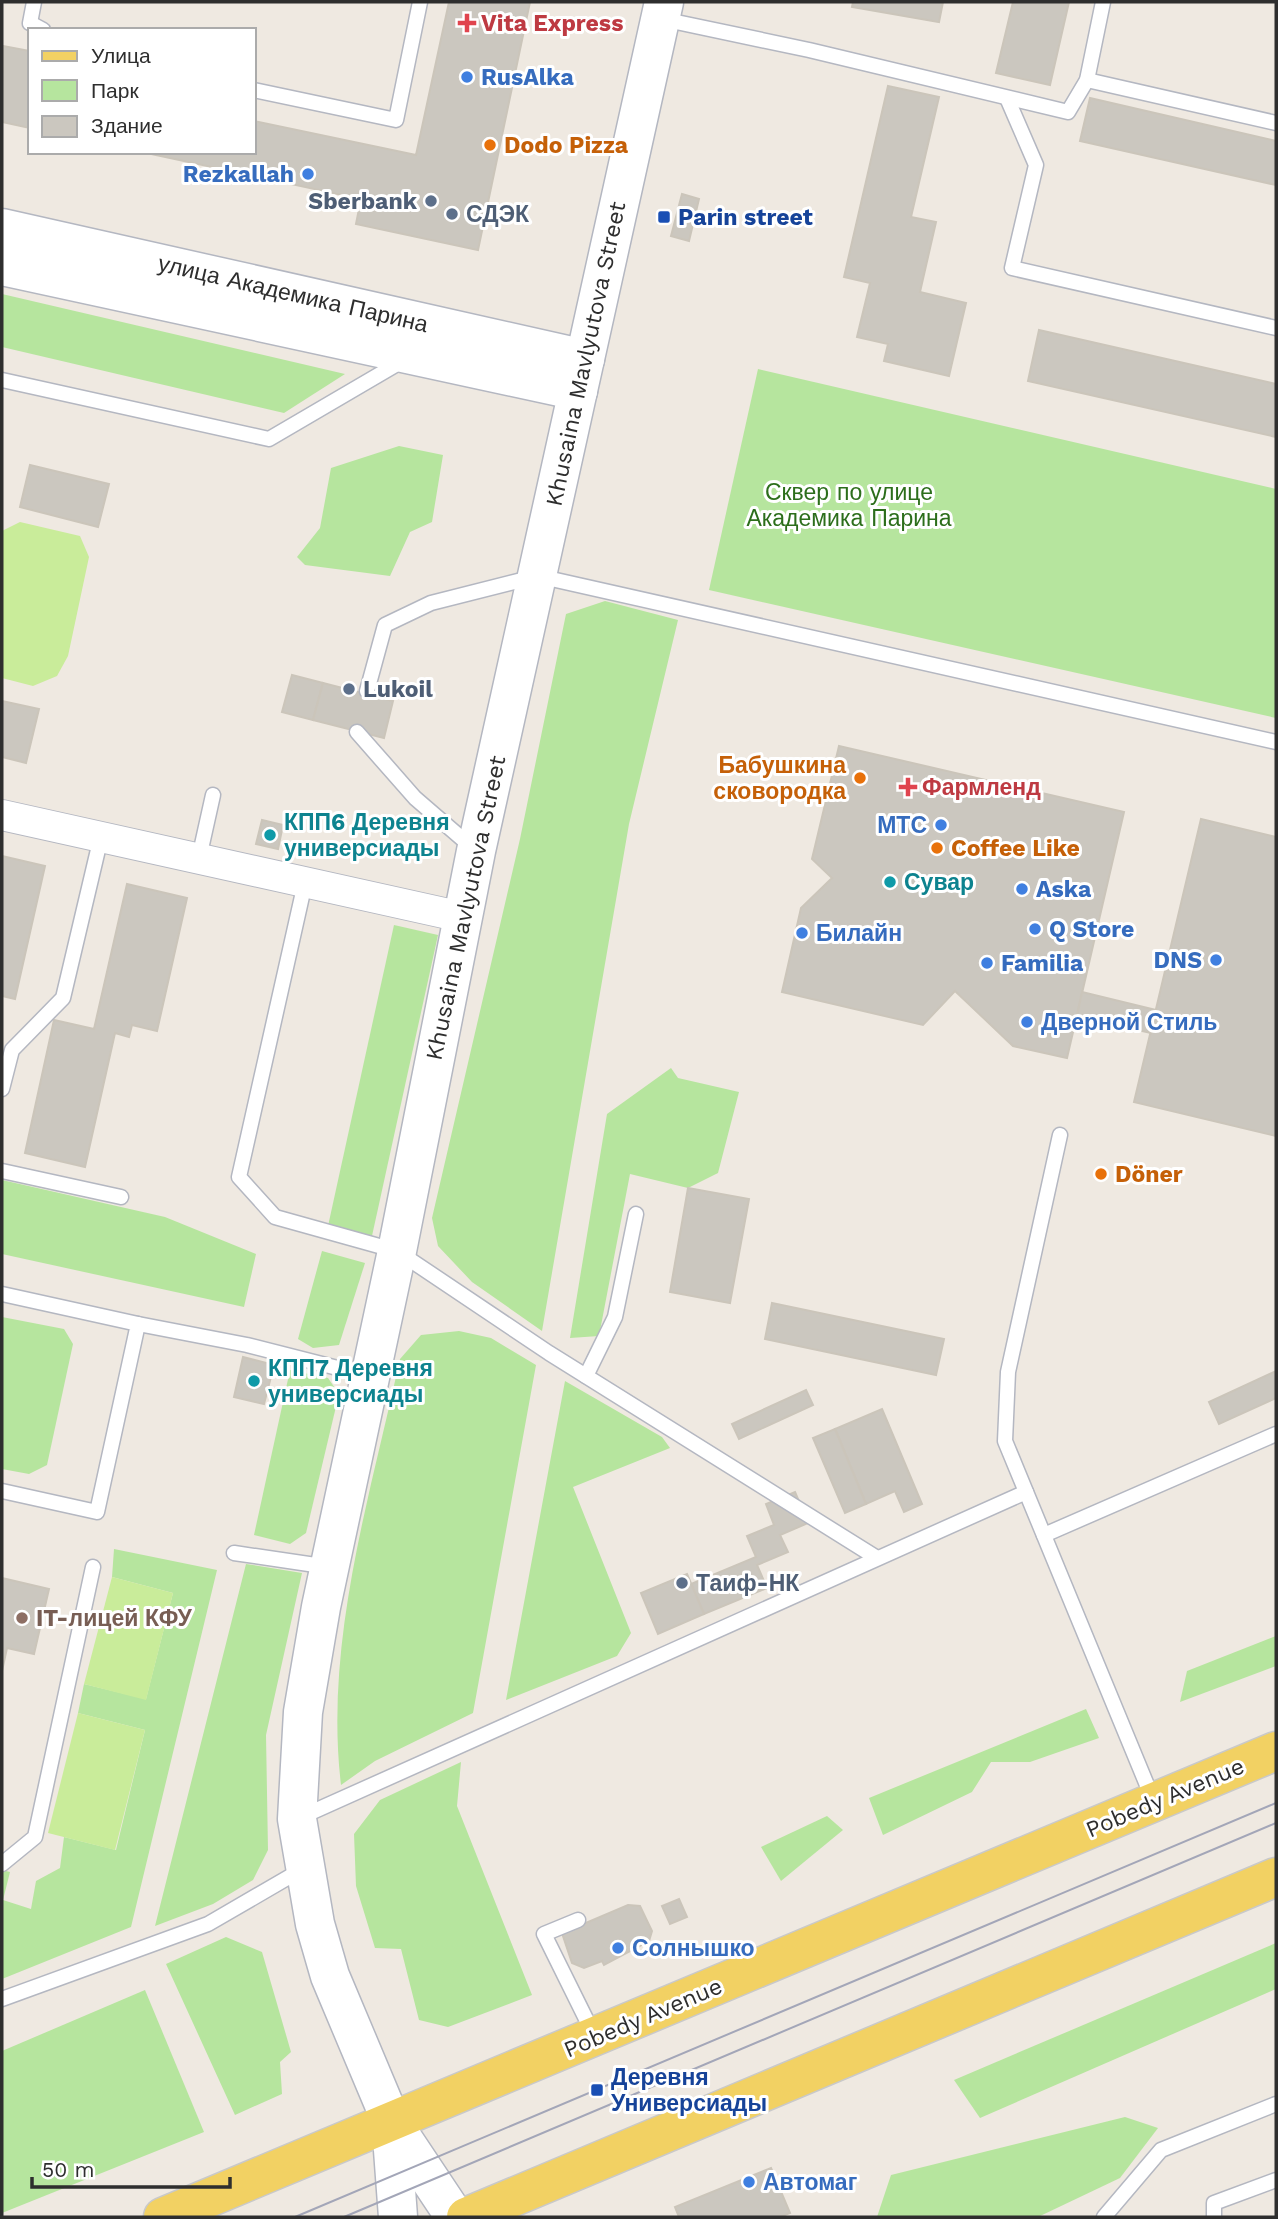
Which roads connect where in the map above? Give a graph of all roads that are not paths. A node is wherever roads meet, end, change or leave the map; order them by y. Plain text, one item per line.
1 (34, 2) edge
2 (421, 2) edge
3 (1103, 2) edge
4 (662, 10) edge
5 (39, 28) edge
6 (1087, 80) junction
7 (256, 90) edge
8 (1007, 98) junction
9 (1276, 122) edge
10 (2, 228) edge
11 (2, 266) edge
12 (1276, 328) edge
13 (411, 355) junction
14 (582, 374) junction
15 (2, 380) edge
16 (537, 576) junction
17 (367, 691) dead end
18 (357, 732) dead end
19 (1276, 742) edge
20 (214, 795) dead end
21 (2, 815) edge
22 (101, 837) junction
23 (476, 851) junction
24 (199, 858) junction
25 (305, 883) junction
26 (462, 918) junction
27 (2, 1089) edge
28 (1060, 1135) dead end
29 (2, 1171) edge
30 (121, 1197) dead end
31 (636, 1214) dead end
32 (397, 1251) junction
33 (2, 1293) edge
34 (138, 1324) junction
35 (370, 1376) junction
36 (586, 1376) junction
37 (1276, 1434) edge
38 (2, 1491) edge
39 (1026, 1492) junction
40 (1044, 1535) junction
41 (234, 1553) dead end
42 (877, 1558) junction
43 (93, 1567) dead end
44 (329, 1567) junction
45 (1276, 1751) edge
46 (1155, 1803) junction
47 (297, 1819) junction
48 (2, 1864) edge
49 (303, 1868) junction
50 (1276, 1877) edge
51 (578, 1920) dead end
52 (2, 1999) edge
53 (595, 2038) junction
54 (1276, 2104) edge
55 (391, 2121) junction
56 (1276, 2180) edge
57 (163, 2217) edge
58 (398, 2217) edge
59 (455, 2217) edge
60 (466, 2217) edge
61 (1104, 2217) edge
62 (1214, 2217) edge

1 - 5 lane
2 - 7 lane
3 - 6 lane
4 - 8 lane
4 - 14 street, Khusaina Mavlyutova Street
6 - 8 lane
6 - 9 lane
8 - 12 lane
10 - 14 street, улица Академика Парина
11 - 13 street, улица Академика Парина
13 - 14 street, улица Академика Парина
13 - 15 lane
14 - 16 street, Khusaina Mavlyutova Street
16 - 17 lane
16 - 19 lane
16 - 23 street, Khusaina Mavlyutova Street
18 - 23 lane
20 - 24 lane
21 - 22 street
22 - 24 street
22 - 27 lane
23 - 26 street, Khusaina Mavlyutova Street
24 - 25 street
25 - 26 street
25 - 32 lane
26 - 32 street, Khusaina Mavlyutova Street
28 - 39 lane
29 - 30 lane
31 - 36 lane
32 - 35 street, Khusaina Mavlyutova Street
32 - 36 lane
33 - 34 lane
34 - 35 lane
34 - 38 lane
35 - 44 street, Khusaina Mavlyutova Street
36 - 42 lane
37 - 40 lane
39 - 40 lane
39 - 42 lane
40 - 46 lane
41 - 44 lane
42 - 47 lane
43 - 48 lane
44 - 47 street, Khusaina Mavlyutova Street
45 - 46 main road, Pobedy Avenue
46 - 53 main road, Pobedy Avenue
47 - 49 street, Khusaina Mavlyutova Street
49 - 52 lane
49 - 55 street, Khusaina Mavlyutova Street
50 - 60 main road
51 - 53 lane
53 - 55 main road, Pobedy Avenue
54 - 61 lane
55 - 57 main road, Pobedy Avenue
55 - 58 street
55 - 59 street
56 - 62 lane

